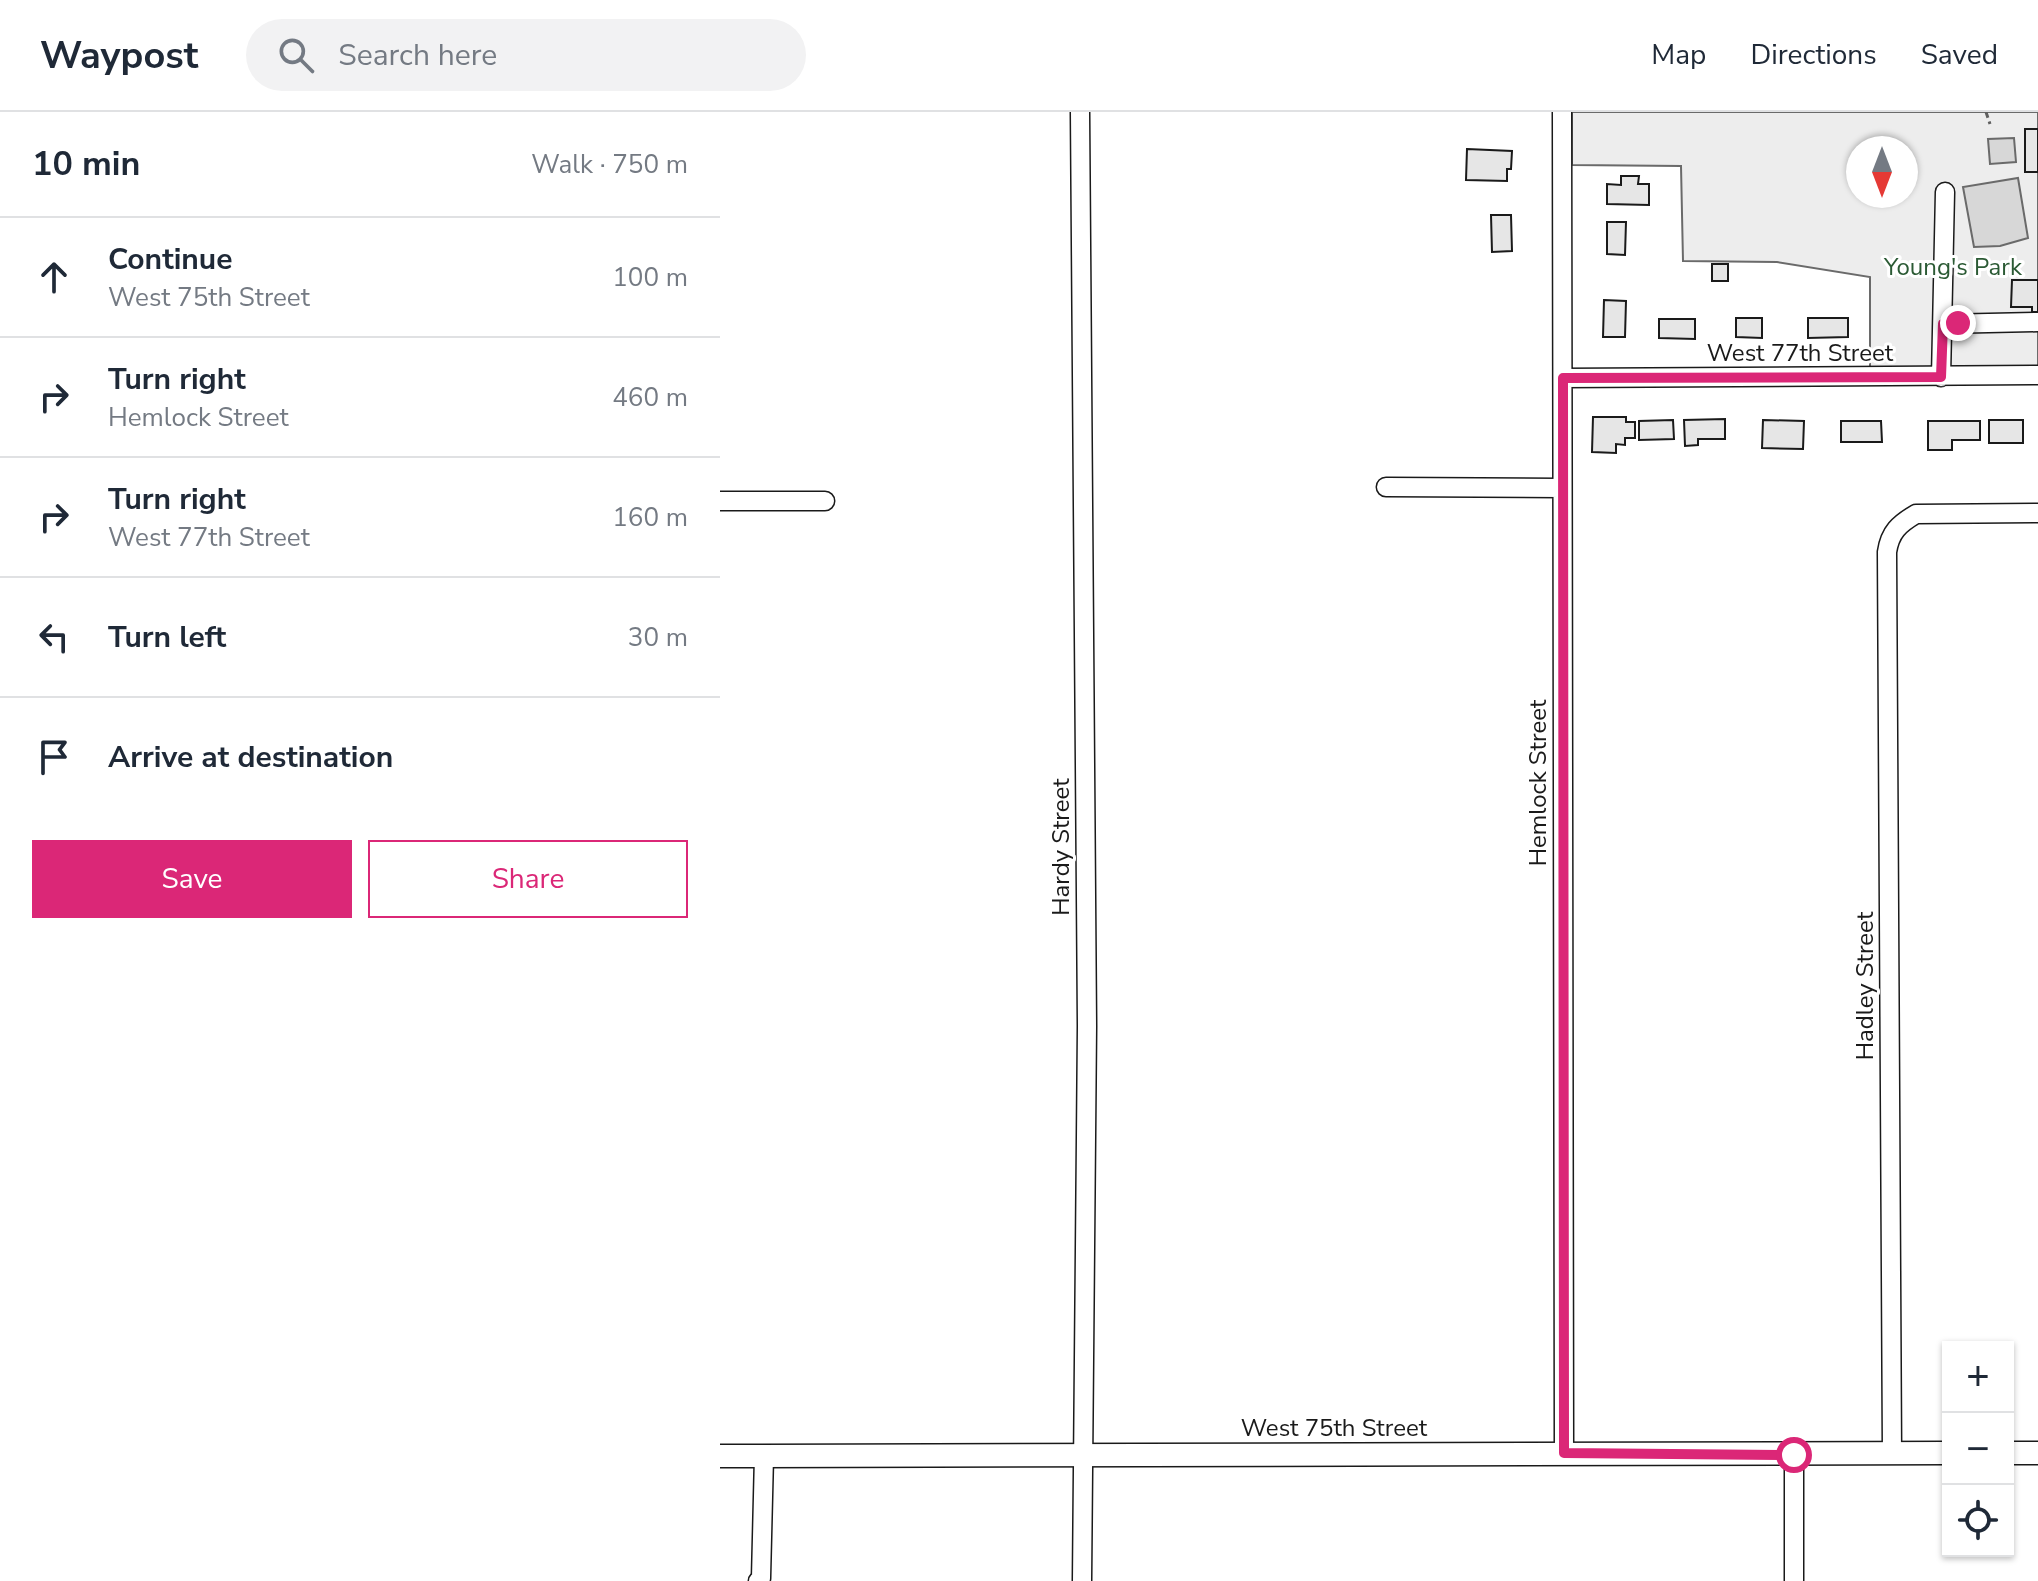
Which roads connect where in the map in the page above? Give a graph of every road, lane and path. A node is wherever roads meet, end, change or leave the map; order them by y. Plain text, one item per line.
1 (1080, 112) edge
2 (1562, 112) edge
3 (1986, 112) edge
4 (1990, 124) dead end
5 (1945, 192) dead end
6 (2038, 322) edge
7 (1943, 324) junction
8 (2038, 375) edge
9 (1941, 377) junction
10 (1563, 378) junction
11 (1386, 487) dead end
12 (1561, 488) junction
13 (720, 501) edge
14 (825, 501) dead end
15 (2038, 513) edge
16 (1564, 1453) junction
17 (1892, 1453) junction
18 (1942, 1453) edge
19 (2014, 1453) edge
20 (2038, 1453) edge
21 (1083, 1455) junction
22 (1794, 1455) junction
23 (720, 1456) edge
24 (764, 1456) junction
25 (758, 1581) edge
26 (1082, 1581) edge
27 (1794, 1581) edge

1 - 21 street, Hardy Street
2 - 10 street, Hemlock Street
3 - 4 path
5 - 7 street
6 - 7 street
7 - 9 street
8 - 9 street, West 77th Street
9 - 10 street, West 77th Street
10 - 12 street, Hemlock Street
11 - 12 street
12 - 16 street, Hemlock Street
13 - 14 street
15 - 17 street, Hadley Street
16 - 21 main road, West 75th Street
16 - 22 main road, West 75th Street
17 - 18 main road, West 75th Street
17 - 22 main road, West 75th Street
19 - 20 main road
21 - 24 main road, West 75th Street
21 - 26 street, Hardy Street
22 - 27 street
23 - 24 main road, West 75th Street
24 - 25 street

